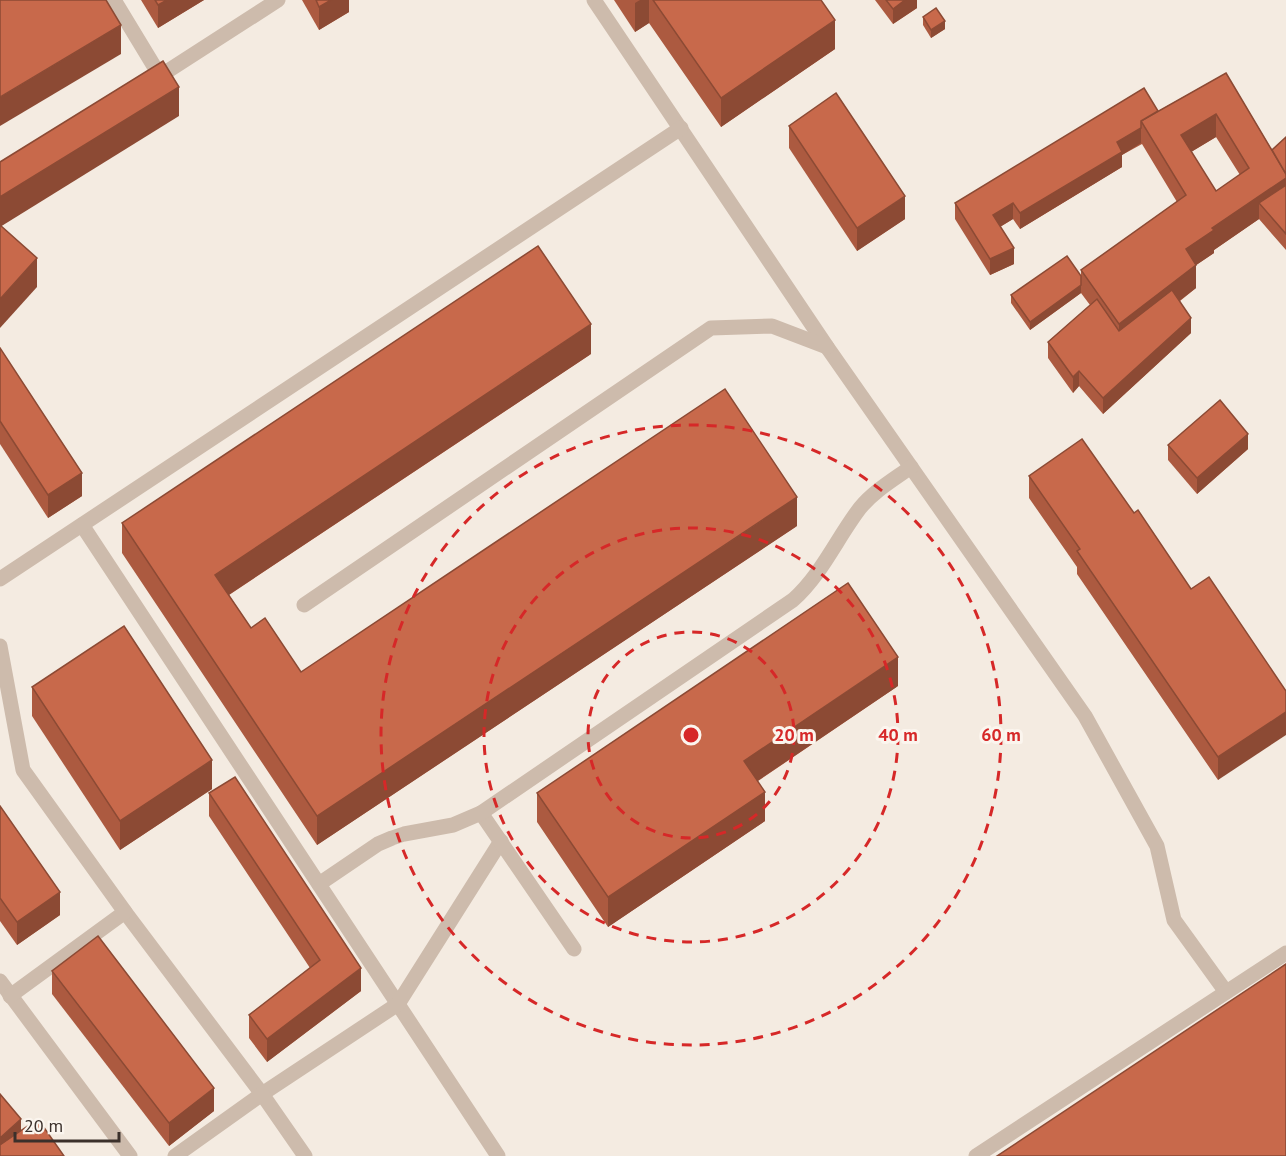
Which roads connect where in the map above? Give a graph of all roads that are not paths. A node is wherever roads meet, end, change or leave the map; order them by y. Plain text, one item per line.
1 (114, 0) edge
2 (278, 0) edge
3 (594, 0) edge
4 (160, 76) junction
5 (140, 88) edge
6 (681, 128) junction
7 (827, 347) junction
8 (911, 467) junction
9 (82, 525) junction
10 (0, 579) edge
11 (304, 605) dead end
12 (0, 646) edge
13 (481, 813) junction
14 (501, 841) junction
15 (319, 884) junction
16 (125, 912) junction
17 (574, 950) dead end
18 (1286, 953) edge
19 (0, 981) edge
20 (1226, 992) junction
21 (10, 996) junction
22 (398, 1004) junction
23 (262, 1094) junction
24 (130, 1156) edge
25 (175, 1156) edge
26 (305, 1156) edge
27 (498, 1156) edge
28 (976, 1156) edge

1 - 4 street
2 - 4 street
3 - 6 street
4 - 5 street
6 - 7 street
6 - 9 street
7 - 8 street
7 - 11 street
8 - 13 street
8 - 20 street
9 - 10 street
9 - 15 street
12 - 16 street
13 - 14 street
13 - 15 street
14 - 17 street
14 - 22 street
15 - 22 street
16 - 21 street
16 - 23 street
18 - 20 street
19 - 21 street
20 - 28 street
21 - 24 street
22 - 23 street
22 - 27 street
23 - 25 street
23 - 26 street

